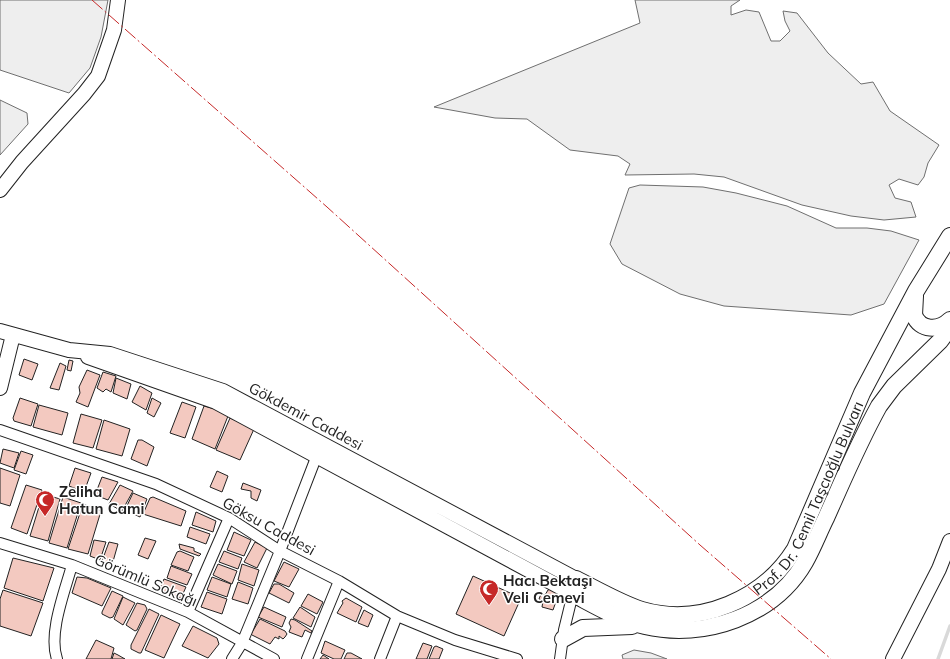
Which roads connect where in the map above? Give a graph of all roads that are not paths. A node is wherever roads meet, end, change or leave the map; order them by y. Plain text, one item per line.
1 (118, 0) edge
2 (0, 190) edge
3 (950, 236) edge
4 (916, 291) junction
5 (950, 320) edge
6 (950, 328) edge
7 (6, 333) edge
8 (0, 388) edge
9 (0, 430) edge
10 (319, 450) junction
11 (229, 518) junction
12 (950, 541) edge
13 (0, 543) edge
14 (280, 551) junction
15 (72, 565) junction
16 (339, 580) junction
17 (575, 587) junction
18 (188, 612) junction
19 (397, 616) junction
20 (644, 626) junction
21 (563, 639) junction
22 (242, 643) junction
23 (57, 659) edge
24 (232, 659) edge
25 (274, 659) edge
26 (307, 659) edge
27 (380, 659) edge
28 (517, 659) edge
29 (560, 659) edge
30 (893, 659) edge

1 - 2 main road
3 - 4 main road, Prof. Dr. Cemil Taşcıoğlu Bulvarı
4 - 5 main road
4 - 17 main road, Prof. Dr. Cemil Taşcıoğlu Bulvarı
6 - 20 main road, Prof. Dr. Cemil Taşcıoğlu Bulvarı
7 - 8 main road
7 - 10 main road, Gökdemir Caddesi
9 - 11 street, Göksu Caddesi
10 - 14 street
10 - 17 main road, Gökdemir Caddesi
11 - 14 street, Göksu Caddesi
11 - 18 street
12 - 30 main road
13 - 15 street, Görümlü Sokağı
14 - 16 street, Göksu Caddesi
14 - 22 street
15 - 18 street, Görümlü Sokağı
15 - 23 street
16 - 19 street, Göksu Caddesi
16 - 26 street
17 - 20 main road, Prof. Dr. Cemil Taşcıoğlu Bulvarı
17 - 21 street
18 - 22 street, Görümlü Sokağı
19 - 27 street
19 - 28 street, Göksu Caddesi
20 - 21 main road
21 - 29 street
22 - 24 street
22 - 25 street, Görümlü Sokağı

